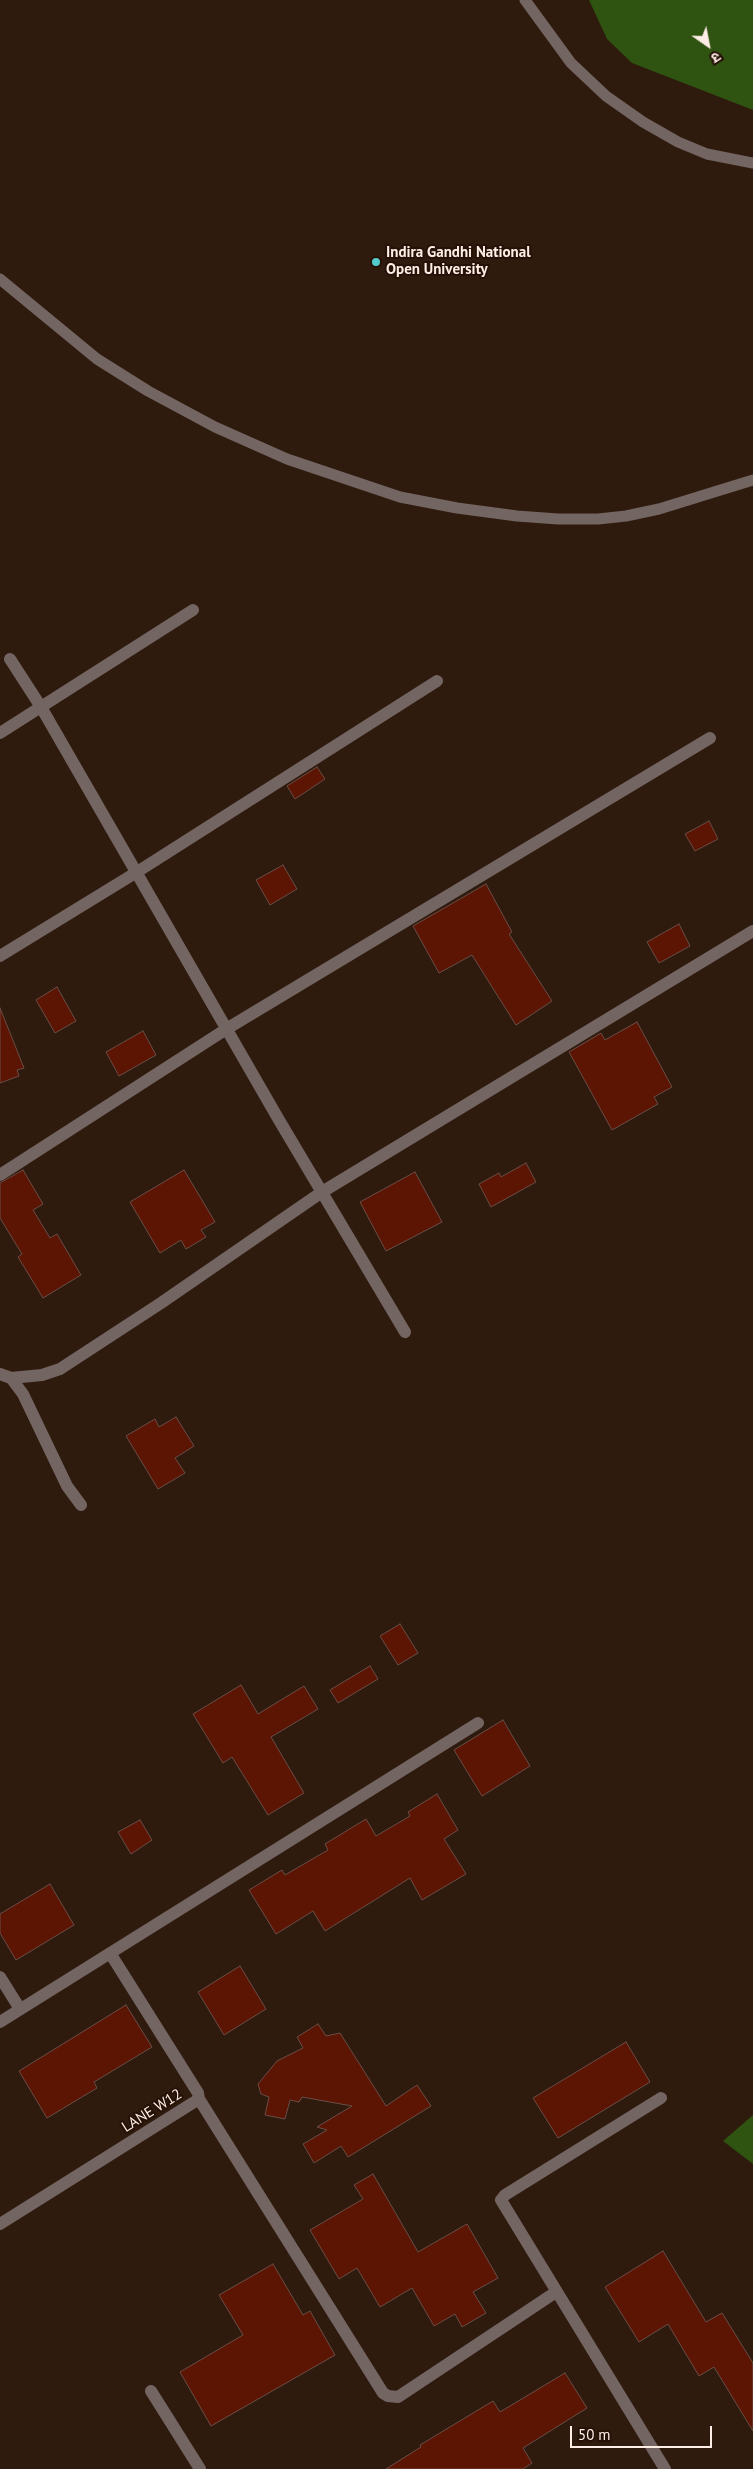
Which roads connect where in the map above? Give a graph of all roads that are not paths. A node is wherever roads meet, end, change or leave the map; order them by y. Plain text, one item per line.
1 (525, 0) edge
2 (753, 163) edge
3 (0, 279) edge
4 (753, 480) edge
5 (193, 610) dead end
6 (10, 659) dead end
7 (437, 681) dead end
8 (41, 706) junction
9 (0, 733) edge
10 (710, 738) dead end
11 (137, 872) junction
12 (753, 930) edge
13 (0, 956) edge
14 (228, 1028) junction
15 (0, 1175) edge
16 (322, 1192) junction
17 (405, 1332) dead end
18 (6, 1376) edge
19 (81, 1505) dead end
20 (478, 1723) dead end
21 (110, 1953) junction
22 (0, 1977) edge
23 (20, 2009) junction
24 (0, 2022) edge
25 (661, 2098) dead end
26 (199, 2099) junction
27 (0, 2224) edge
28 (556, 2292) junction
29 (151, 2391) dead end
30 (200, 2469) edge
31 (665, 2469) edge

1 - 2 lane
3 - 4 lane
5 - 8 street
6 - 8 street
7 - 11 street
8 - 9 street
8 - 11 street
10 - 14 street
11 - 13 street
11 - 14 street
12 - 16 street
14 - 15 street
14 - 16 street
16 - 17 street
16 - 18 street
18 - 19 street
20 - 21 street
21 - 23 street
21 - 26 street, LANE W12
22 - 23 street
23 - 24 street
25 - 28 street
26 - 27 street, LANE W12
26 - 28 street
28 - 31 street
29 - 30 street

